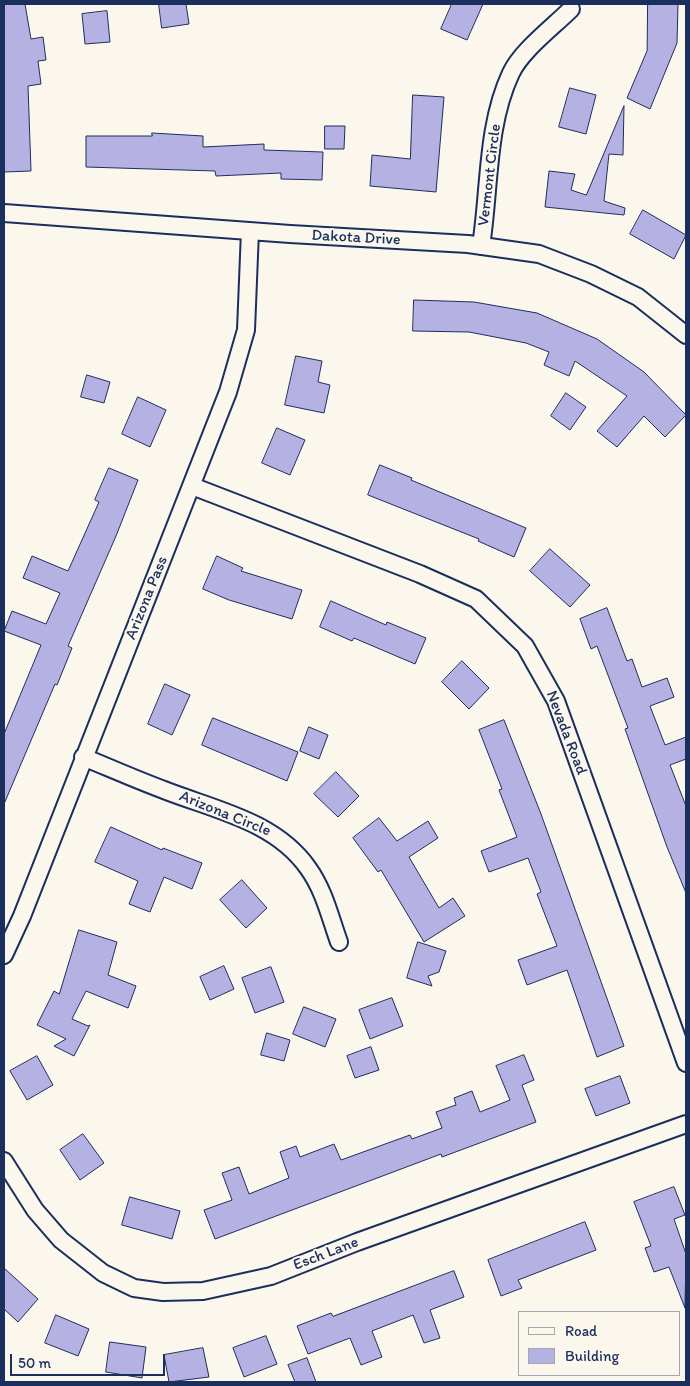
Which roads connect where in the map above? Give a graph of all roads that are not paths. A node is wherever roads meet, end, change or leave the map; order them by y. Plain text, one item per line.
1 (572, 9) dead end
2 (4, 212) edge
3 (250, 231) junction
4 (481, 246) junction
5 (686, 335) edge
6 (192, 486) junction
7 (83, 757) junction
8 (339, 942) dead end
9 (4, 955) edge
10 (686, 1063) edge
11 (686, 1124) edge
12 (4, 1161) edge

1 - 4 street, Vermont Circle
2 - 3 street, Dakota Drive
3 - 4 street, Dakota Drive
3 - 6 street, Arizona Pass
4 - 5 street, Dakota Drive
6 - 7 street, Arizona Pass
6 - 10 street, Nevada Road
7 - 8 street, Arizona Circle
7 - 9 street, Arizona Pass
11 - 12 street, Esch Lane

